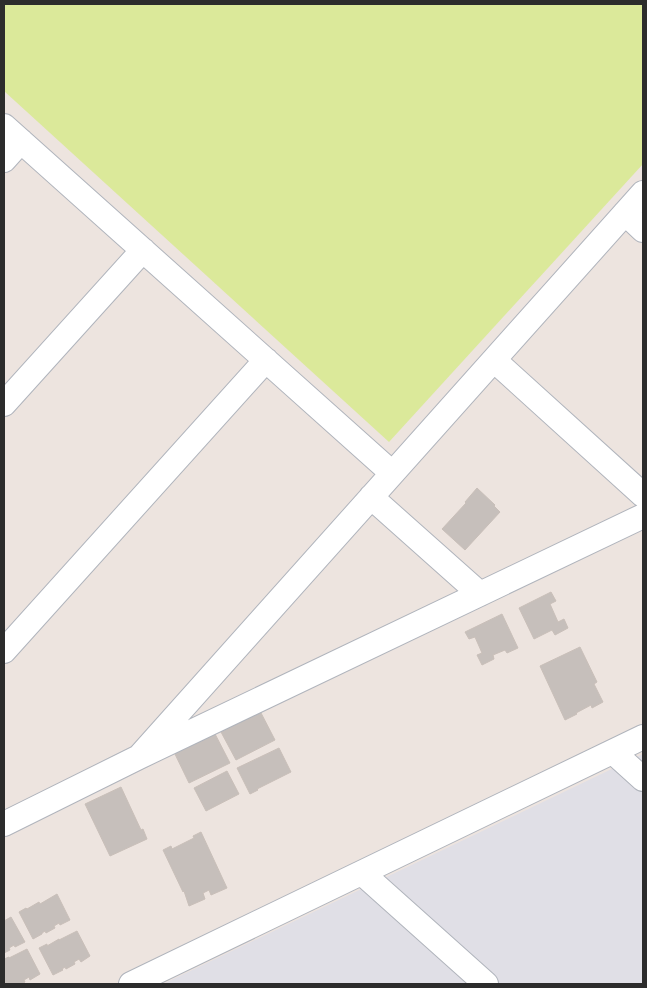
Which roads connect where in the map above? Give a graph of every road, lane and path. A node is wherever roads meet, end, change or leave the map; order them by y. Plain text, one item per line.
1 (4, 126) edge
2 (21, 141) junction
3 (4, 160) edge
4 (643, 193) edge
5 (625, 213) junction
6 (643, 230) edge
7 (142, 250) junction
8 (266, 360) junction
9 (494, 360) junction
10 (4, 404) edge
11 (392, 473) junction
12 (643, 495) edge
13 (371, 497) junction
14 (643, 516) edge
15 (480, 594) junction
16 (4, 651) edge
17 (643, 737) edge
18 (613, 752) junction
19 (139, 758) junction
20 (643, 779) edge
21 (4, 824) edge
22 (362, 873) junction
23 (136, 983) edge
24 (486, 984) edge

1 - 2 street
2 - 3 street
2 - 7 street
4 - 5 street
5 - 6 street
5 - 9 street
7 - 8 street
7 - 10 street
8 - 11 street
8 - 16 street
9 - 11 street
9 - 12 street
11 - 13 street
13 - 15 street
13 - 19 street
14 - 15 street
15 - 19 street
17 - 18 street
18 - 20 street
18 - 22 street
19 - 21 street
22 - 23 street
22 - 24 street

